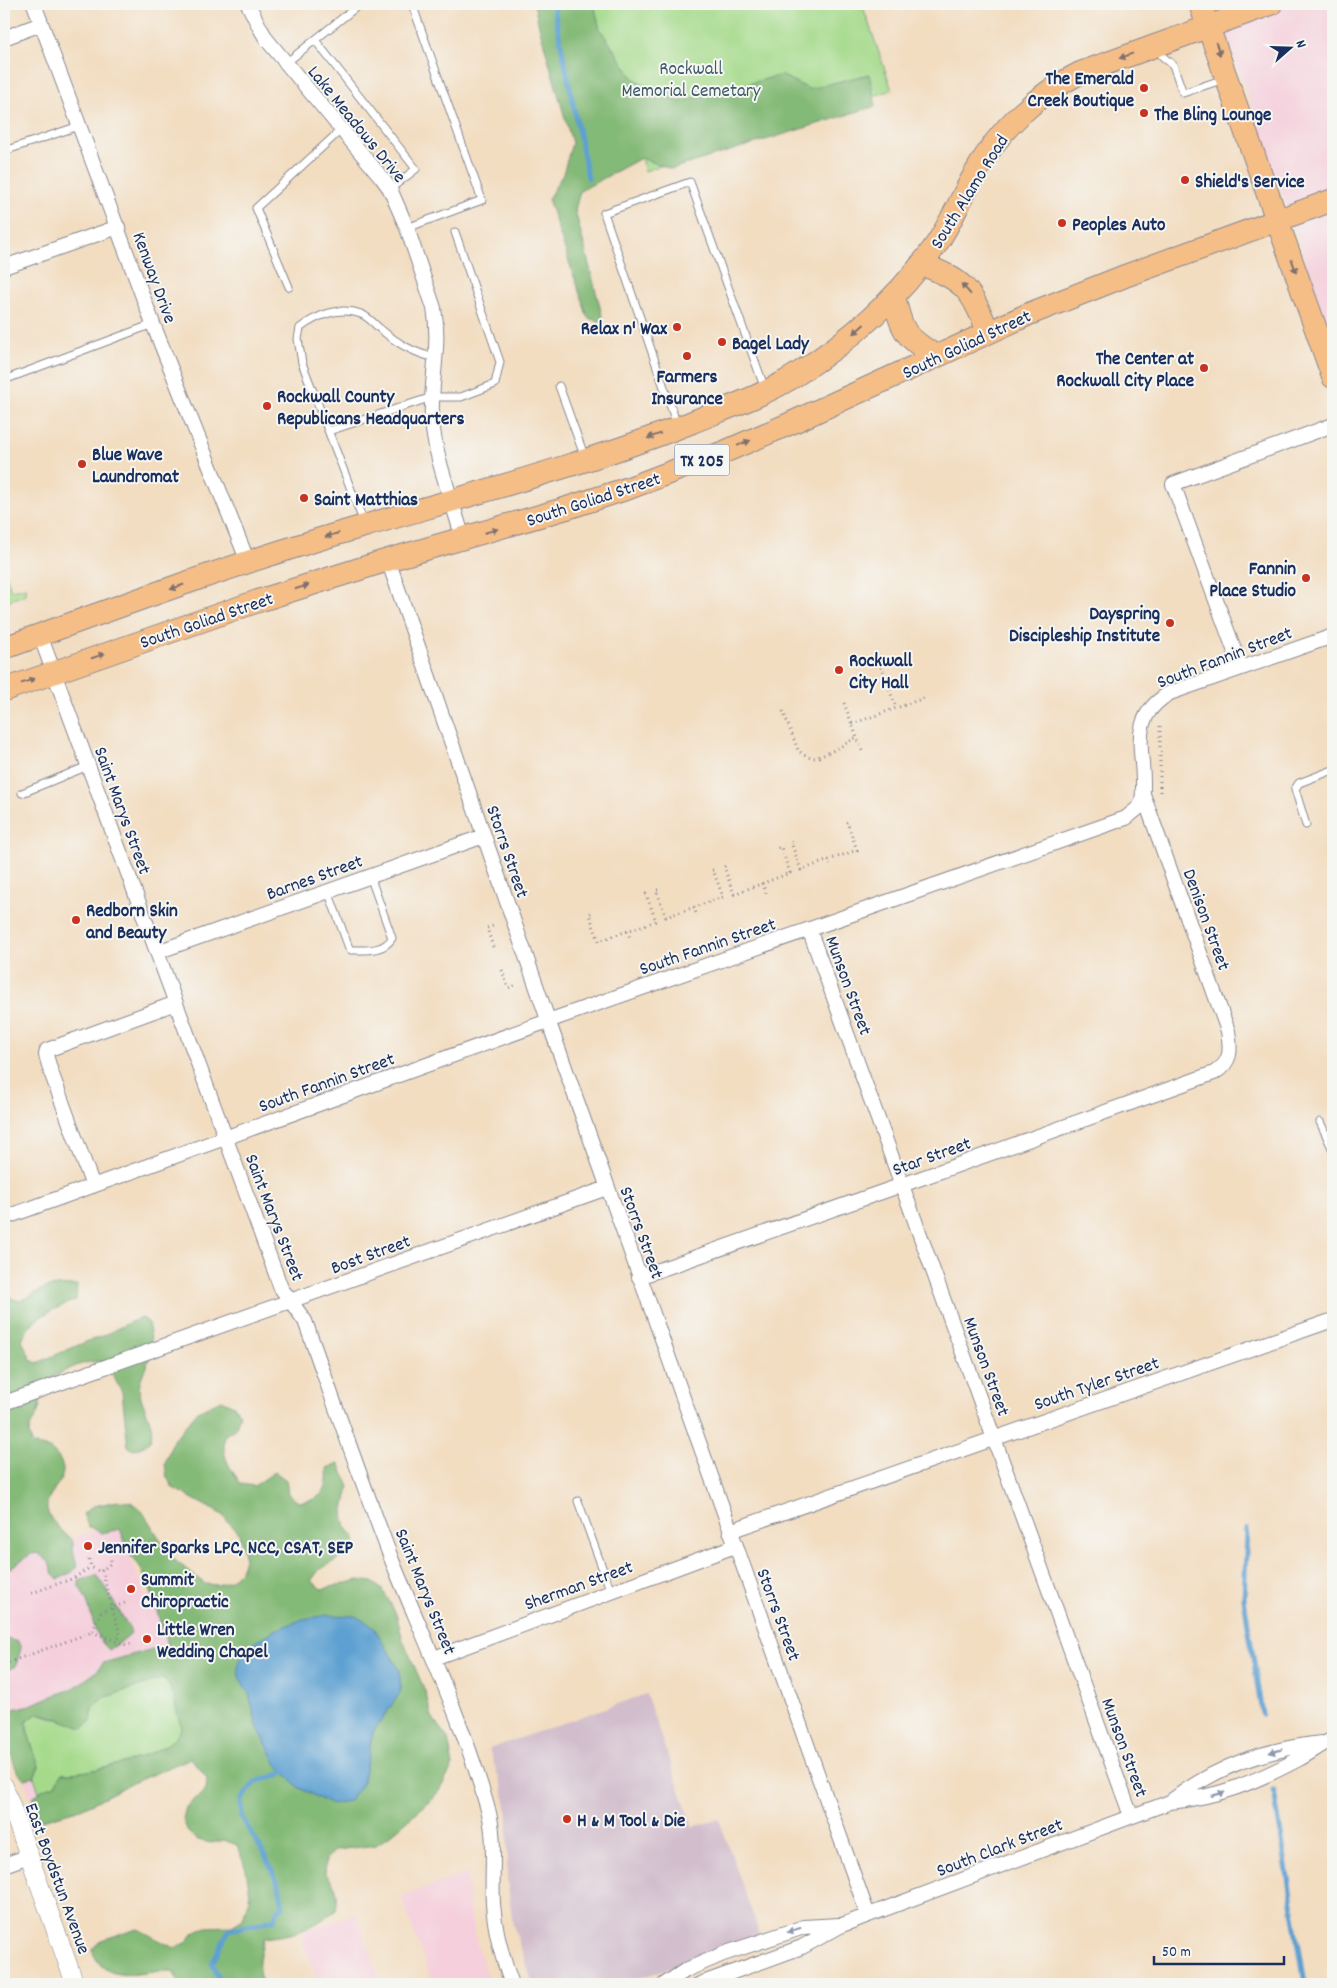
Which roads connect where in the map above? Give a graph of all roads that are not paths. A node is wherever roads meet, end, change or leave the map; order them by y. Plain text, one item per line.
1 (34, 4) edge
2 (248, 4) edge
3 (360, 4) edge
4 (412, 4) edge
5 (1200, 4) edge
6 (1271, 4) edge
7 (41, 24) junction
8 (1209, 26) junction
9 (4, 38) edge
10 (315, 40) junction
11 (1158, 45) junction
12 (286, 63) junction
13 (1228, 77) junction
14 (79, 126) junction
15 (342, 129) junction
16 (4, 151) edge
17 (390, 189) junction
18 (1333, 200) edge
19 (1277, 220) junction
20 (118, 227) junction
21 (406, 228) junction
22 (455, 232) dead end
23 (921, 264) junction
24 (4, 267) edge
25 (288, 287) dead end
26 (894, 296) junction
27 (153, 324) junction
28 (988, 332) junction
29 (936, 356) junction
30 (436, 358) junction
31 (1333, 377) edge
32 (4, 380) edge
33 (559, 386) dead end
34 (766, 391) junction
35 (432, 397) junction
36 (1333, 425) edge
37 (678, 427) junction
38 (329, 432) junction
39 (586, 460) junction
40 (452, 500) junction
41 (365, 525) junction
42 (463, 539) junction
43 (388, 560) junction
44 (248, 562) junction
45 (40, 635) junction
46 (1333, 636) edge
47 (4, 648) edge
48 (1241, 668) junction
49 (52, 672) junction
50 (4, 690) edge
51 (88, 766) junction
52 (1333, 770) edge
53 (22, 793) dead end
54 (1143, 794) junction
55 (1306, 825) dead end
56 (484, 836) junction
57 (370, 876) junction
58 (328, 891) junction
59 (809, 929) junction
60 (157, 952) junction
61 (176, 1003) junction
62 (548, 1021) junction
63 (1229, 1058) joint
64 (1320, 1122) dead end
65 (226, 1137) junction
66 (1333, 1150) edge
67 (93, 1186) junction
68 (902, 1186) junction
69 (607, 1188) junction
70 (4, 1218) edge
71 (640, 1277) junction
72 (290, 1301) junction
73 (1333, 1320) edge
74 (4, 1403) edge
75 (993, 1438) junction
76 (578, 1501) dead end
77 (730, 1531) junction
78 (735, 1546) junction
79 (611, 1592) junction
80 (434, 1658) junction
81 (1329, 1741) edge
82 (4, 1786) edge
83 (1170, 1802) junction
84 (1131, 1816) junction
85 (29, 1856) junction
86 (4, 1865) edge
87 (868, 1916) junction
88 (842, 1925) junction
89 (75, 1984) edge
90 (512, 1984) edge
91 (665, 1984) edge
92 (700, 1984) edge

1 - 7 street, Kenway Drive
2 - 12 street, Lake Meadows Drive
3 - 10 lane
4 - 21 lane
5 - 8 main road
6 - 8 main road, South Alamo Road / TX 205
7 - 9 street
7 - 14 street, Kenway Drive
8 - 11 main road, South Alamo Road / TX 205
8 -> 13 main road
10 - 12 lane
10 - 17 lane
11 - 13 lane
11 -> 23 main road, South Alamo Road / TX 205
12 - 15 street, Lake Meadows Drive
13 - 19 main road
14 - 16 lane
14 - 20 street, Kenway Drive
15 - 17 street, Lake Meadows Drive
15 - 25 lane
17 - 21 street, Lake Meadows Drive
18 - 19 main road, South Goliad Street / TX 205
19 - 28 main road, South Goliad Street / TX 205
19 -> 31 main road
20 - 24 street
20 - 27 street, Kenway Drive
21 - 30 street, Lake Meadows Drive
22 - 35 lane
23 - 26 main road, South Alamo Road / TX 205
28 -> 23 main road
26 - 29 main road
26 -> 34 main road, South Goliad Street / TX 205
27 - 32 lane
27 - 44 street, Kenway Drive
28 - 29 main road, South Goliad Street / TX 205
42 -> 29 main road, South Goliad Street / TX 205
30 - 35 street, Lake Meadows Drive
30 - 38 lane
33 - 39 lane
34 - 37 main road, South Goliad Street / TX 205
34 - 37 lane
35 - 38 lane
35 - 40 street, Lake Meadows Drive
36 - 48 street
37 -> 39 main road, South Goliad Street / TX 205
38 - 41 lane
39 - 40 main road, South Goliad Street / TX 205
40 - 41 main road, South Goliad Street / TX 205
40 - 42 street, Lake Meadows Drive
41 -> 44 main road, South Goliad Street / TX 205
42 - 43 main road, South Goliad Street / TX 205
49 -> 43 main road, South Goliad Street / TX 205
43 - 56 street, Storrs Street
44 -> 45 main road, South Goliad Street / TX 205
45 - 47 main road, South Goliad Street / TX 205
45 - 49 street, Saint Marys Street
46 - 48 street, South Fannin Street
48 - 54 street, South Fannin Street
50 -> 49 main road, South Goliad Street / TX 205
49 - 51 street, Saint Marys Street
51 - 53 lane
51 - 60 street, Saint Marys Street
52 - 55 lane
54 - 59 street, South Fannin Street
54 - 63 street, Denison Street
56 - 57 street, Barnes Street
56 - 62 street, Storrs Street
57 - 58 street, Barnes Street
57 - 58 lane
58 - 60 street, Barnes Street
59 - 62 street, South Fannin Street
59 - 68 street, Munson Street
60 - 61 street, Saint Marys Street
61 - 65 street, Saint Marys Street
61 - 67 street
62 - 65 street, South Fannin Street
62 - 69 street, Storrs Street
63 - 68 street, Star Street
64 - 66 lane
65 - 67 street, South Fannin Street
65 - 72 street, Saint Marys Street
67 - 70 street, South Fannin Street
68 - 71 street, Star Street
68 - 75 street, Munson Street
69 - 71 street, Storrs Street
69 - 72 street, Bost Street
71 - 77 street, Storrs Street
72 - 74 street, Bost Street
72 - 80 street, Saint Marys Street
73 - 75 street, South Tyler Street
75 - 77 street, South Tyler Street
75 - 84 street, Munson Street
76 - 79 lane
77 - 78 street, Storrs Street
78 - 79 street, Sherman Street
78 - 87 street, Storrs Street
79 - 80 street, Sherman Street
80 - 90 street, Saint Marys Street
83 -> 81 street, South Clark Street
81 -> 83 street, South Clark Street
82 - 85 street, East Boydstun Avenue
83 - 84 street, South Clark Street
84 - 87 street, South Clark Street
85 - 86 street
85 - 89 street, East Boydstun Avenue
87 - 88 street, South Clark Street
88 -> 91 street, South Clark Street
88 - 92 street, South Clark Street

